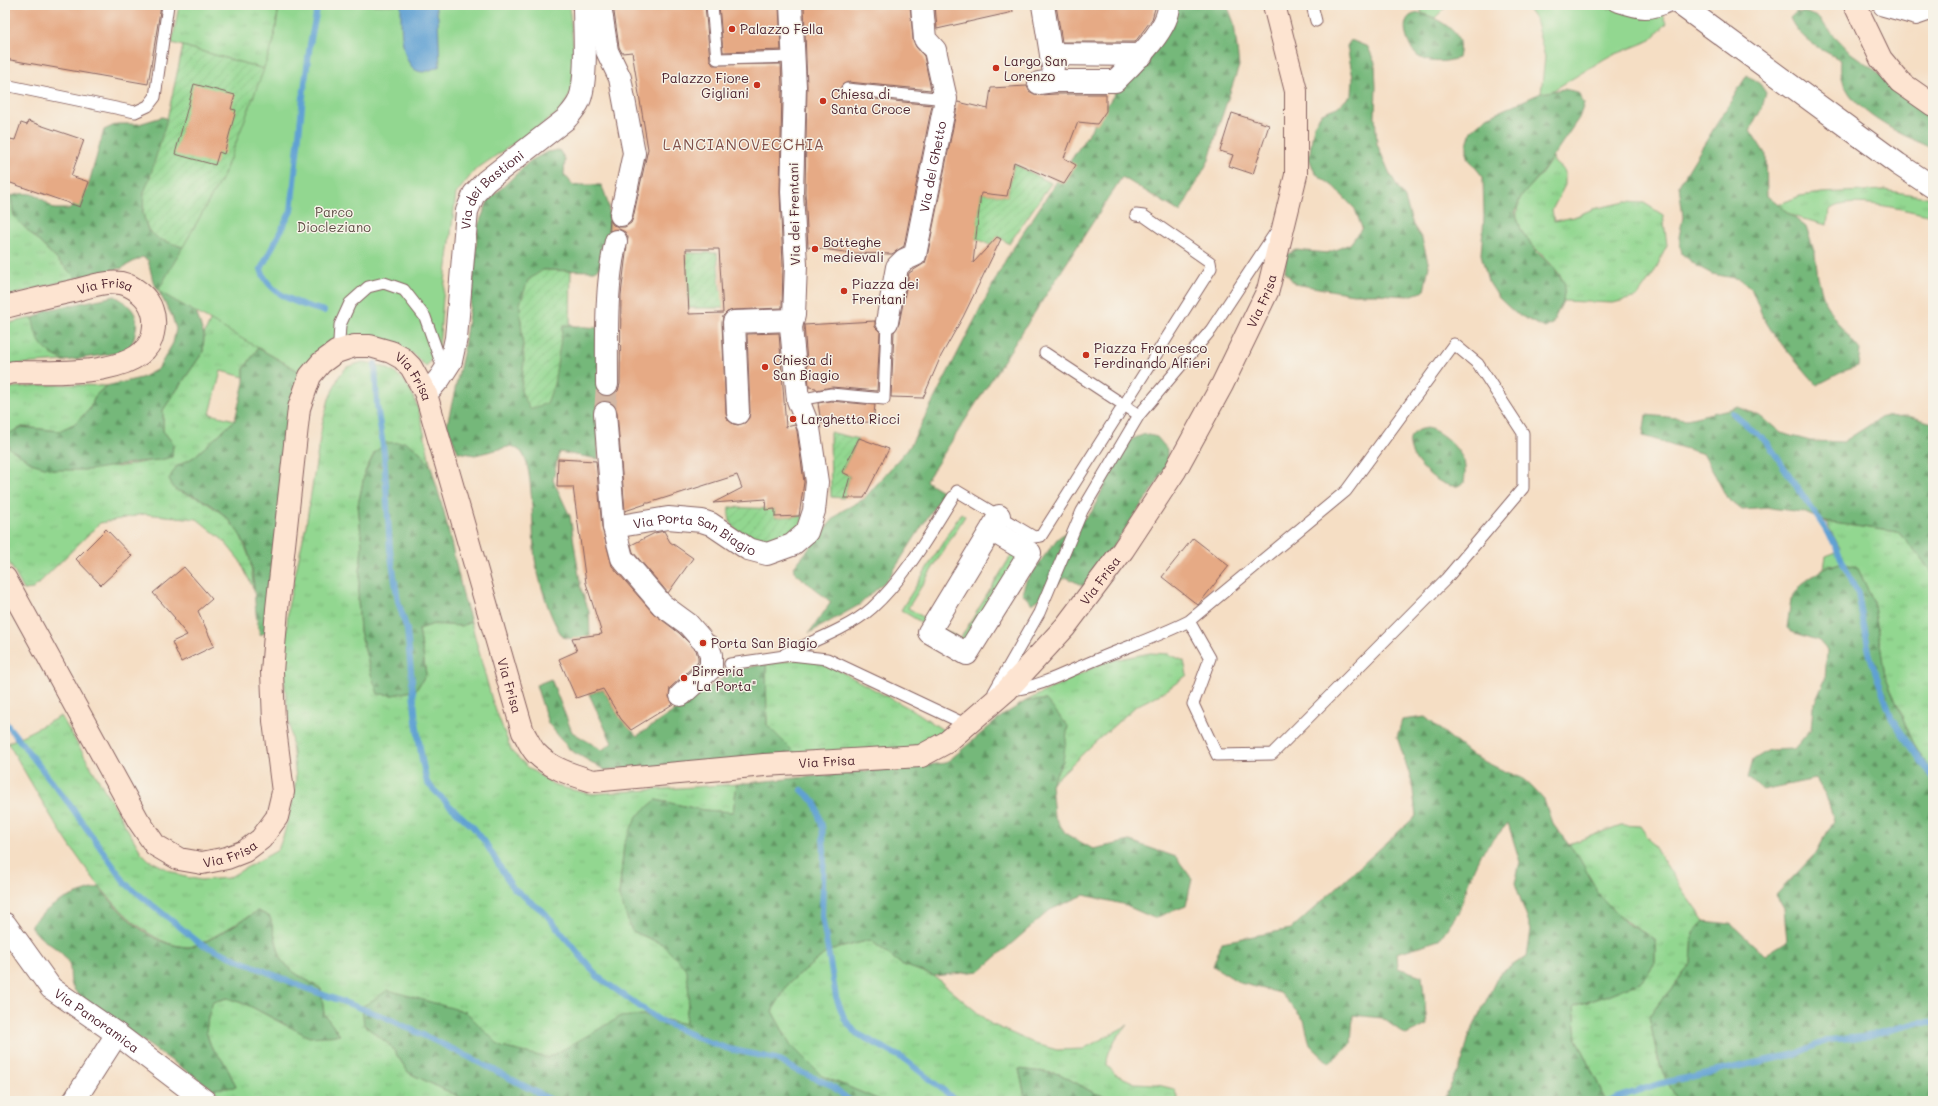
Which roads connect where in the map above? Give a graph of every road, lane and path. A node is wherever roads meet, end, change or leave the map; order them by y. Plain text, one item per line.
1 (168, 5) edge
2 (584, 5) edge
3 (600, 5) edge
4 (712, 5) edge
5 (791, 5) edge
6 (922, 5) edge
7 (1043, 5) edge
8 (1170, 5) edge
9 (1274, 5) edge
10 (1312, 5) edge
11 (1614, 5) edge
12 (1672, 5) edge
13 (1681, 5) edge
14 (1855, 5) edge
15 (1884, 5) edge
16 (1933, 8) edge
17 (1316, 21) dead end
18 (1051, 54) junction
19 (1142, 55) junction
20 (794, 57) junction
21 (5, 85) edge
22 (847, 89) dead end
23 (946, 99) junction
24 (1933, 105) edge
25 (1933, 186) edge
26 (1287, 214) junction
27 (621, 215) dead end
28 (1136, 215) dead end
29 (616, 241) dead end
30 (5, 307) edge
31 (887, 322) joint
32 (792, 324) junction
33 (341, 350) junction
34 (1045, 353) dead end
35 (444, 372) junction
36 (5, 374) edge
37 (607, 384) tunnel mouth
38 (426, 394) junction
39 (798, 400) junction
40 (1124, 405) junction
41 (605, 413) tunnel mouth
42 (738, 413) dead end
43 (1139, 415) junction
44 (995, 523) junction
45 (614, 527) junction
46 (5, 578) edge
47 (1189, 621) junction
48 (781, 656) junction
49 (730, 664) dead end
50 (1006, 690) junction
51 (681, 695) dead end
52 (984, 710) junction
53 (967, 725) junction
54 (5, 925) edge
55 (117, 1034) junction
56 (74, 1101) edge
57 (204, 1101) edge

1 - 21 lane
2 - 35 street, Via dei Bastioni
3 - 27 street
4 - 20 lane
5 - 20 street, Via dei Frentani
6 - 23 street, Via del Ghetto
7 - 18 street
8 - 19 street
9 - 26 street, Via Frisa
10 - 17 lane
11 - 12 lane
13 - 25 street
14 - 24 street
15 - 16 street
18 - 19 street
18 - 19 street
20 - 32 street, Via dei Frentani
22 - 23 lane
23 - 31 street, Via del Ghetto
26 - 43 lane
26 - 50 street, Via Frisa
28 - 40 lane
29 - 37 street
30 - 36 street, Via Frisa
31 - 39 lane
32 - 39 street
32 - 42 street
33 - 35 lane
33 - 38 street, Via Frisa
33 - 46 street, Via Frisa
34 - 40 lane
35 - 38 street, Via dei Bastioni
38 - 53 street, Via Frisa
39 - 45 street, Via Porta San Biagio
40 - 43 lane
40 - 44 lane
41 - 45 street
43 - 52 lane
44 - 44 street
44 - 48 lane
45 - 51 street
47 - 47 lane
47 - 50 lane
48 - 49 lane
48 - 53 lane
50 - 52 street, Via Frisa
52 - 53 street, Via Frisa
54 - 55 street, Via Panoramica
55 - 56 street
55 - 57 street, Via Panoramica

